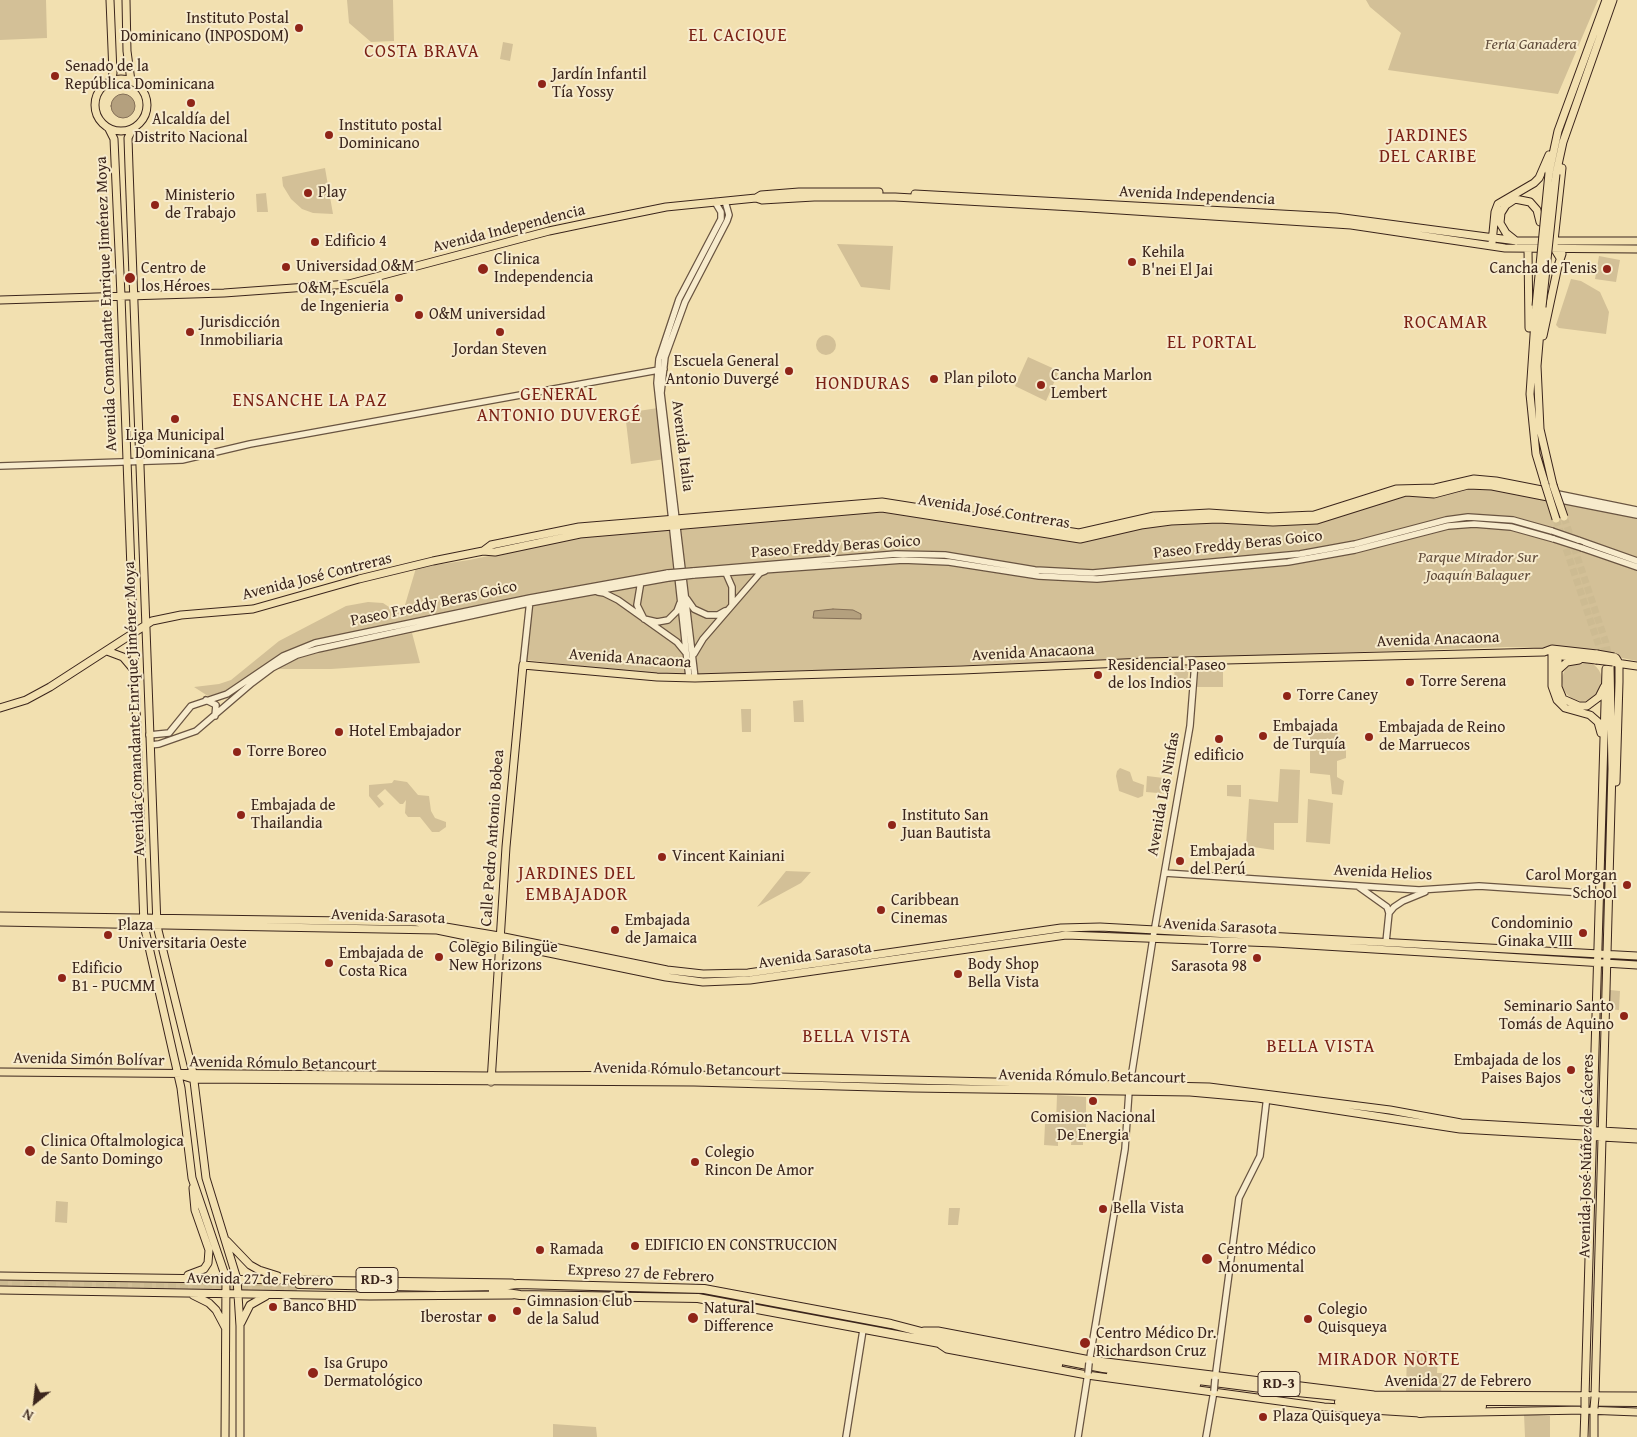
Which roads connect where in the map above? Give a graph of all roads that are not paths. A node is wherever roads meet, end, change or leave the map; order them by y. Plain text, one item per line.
1 (110, 0) edge
2 (126, 0) edge
3 (1606, 0) edge
4 (1613, 0) edge
5 (111, 81) junction
6 (131, 81) junction
7 (109, 129) junction
8 (132, 130) junction
9 (1562, 132) junction
10 (1552, 174) junction
11 (725, 200) junction
12 (715, 202) junction
13 (1517, 241) junction
14 (1637, 241) edge
15 (1492, 242) junction
16 (1554, 244) junction
17 (1604, 245) junction
18 (1568, 248) junction
19 (1528, 249) junction
20 (1637, 249) edge
21 (1560, 258) junction
22 (1538, 277) junction
23 (121, 296) junction
24 (134, 296) junction
25 (0, 300) edge
26 (1539, 306) junction
27 (1534, 364) junction
28 (662, 371) junction
29 (127, 462) junction
30 (140, 462) junction
31 (0, 466) edge
32 (1553, 492) junction
33 (1637, 510) edge
34 (1637, 515) edge
35 (675, 523) junction
36 (1637, 561) edge
37 (1205, 567) junction
38 (1637, 567) edge
39 (770, 569) junction
40 (725, 571) junction
41 (641, 579) junction
42 (588, 592) junction
43 (684, 599) junction
44 (530, 601) junction
45 (732, 607) junction
46 (644, 619) junction
47 (429, 622) junction
48 (146, 623) junction
49 (133, 632) junction
50 (107, 651) junction
51 (1555, 652) junction
52 (1597, 657) junction
53 (691, 659) junction
54 (1586, 659) junction
55 (1195, 662) junction
56 (1613, 662) junction
57 (523, 665) junction
58 (1637, 665) edge
59 (134, 670) junction
60 (1556, 672) junction
61 (692, 678) junction
62 (1606, 682) junction
63 (203, 700) junction
64 (0, 708) edge
65 (182, 714) junction
66 (215, 716) junction
67 (196, 731) junction
68 (150, 735) junction
69 (150, 744) junction
70 (1603, 761) junction
71 (1600, 828) junction
72 (1610, 828) junction
73 (1600, 870) junction
74 (1609, 871) junction
75 (1165, 873) junction
76 (1599, 881) junction
77 (1609, 881) junction
78 (1359, 887) junction
79 (1430, 891) junction
80 (1599, 894) junction
81 (1389, 913) junction
82 (0, 916) edge
83 (0, 922) edge
84 (144, 922) junction
85 (156, 922) junction
86 (1155, 930) junction
87 (1153, 938) junction
88 (499, 940) junction
89 (1386, 942) junction
90 (1637, 956) edge
91 (1598, 957) junction
92 (1606, 958) junction
93 (1637, 965) edge
94 (0, 1072) edge
95 (178, 1074) junction
96 (193, 1076) junction
97 (491, 1079) junction
98 (1130, 1088) junction
99 (1267, 1096) junction
100 (1637, 1133) edge
101 (1597, 1134) junction
102 (1637, 1139) edge
103 (192, 1178) junction
104 (225, 1239) junction
105 (0, 1276) edge
106 (180, 1278) junction
107 (226, 1278) junction
108 (286, 1278) junction
109 (237, 1279) junction
110 (518, 1284) junction
111 (0, 1290) edge
112 (188, 1293) junction
113 (227, 1293) junction
114 (239, 1293) junction
115 (269, 1294) junction
116 (520, 1294) junction
117 (240, 1326) junction
118 (863, 1330) junction
119 (227, 1331) junction
120 (924, 1331) junction
121 (941, 1345) junction
122 (1090, 1361) junction
123 (1063, 1363) junction
124 (1088, 1374) junction
125 (1216, 1378) junction
126 (1213, 1392) junction
127 (1374, 1395) junction
128 (1585, 1396) junction
129 (1595, 1396) junction
130 (1637, 1396) edge
131 (1414, 1397) junction
132 (1334, 1399) junction
133 (1637, 1402) edge
134 (1469, 1403) junction
135 (1637, 1407) edge
136 (1585, 1409) junction
137 (1594, 1409) junction
138 (1375, 1411) junction
139 (1637, 1412) edge
140 (1420, 1413) junction
141 (225, 1437) edge
142 (240, 1437) edge
143 (846, 1437) edge
144 (1078, 1437) edge
145 (1206, 1437) edge
146 (1584, 1437) edge
147 (1594, 1437) edge

1 - 5 main road
2 - 6 main road
3 - 9 main road
4 - 9 main road
5 - 6 main road
5 - 7 main road
6 - 8 main road
7 - 8 main road
7 - 23 main road, Avenida Comandante Enrique Jiménez Moya
8 - 24 main road, Avenida Comandante Enrique Jiménez Moya
9 - 10 main road
9 - 15 main road
9 - 16 main road
10 - 22 main road, bridge
10 - 26 main road, bridge
11 - 12 main road, Avenida Independencia
11 - 15 main road, Avenida Independencia
11 - 28 street, Avenida Italia
12 - 24 main road, Avenida Independencia
12 - 28 street, Avenida Italia
13 - 15 main road, Avenida Independencia
13 - 16 main road, Avenida Independencia
13 - 22 main road, bridge
14 - 17 main road, Avenida Independencia
15 - 19 main road, Avenida Independencia
16 - 17 main road, Avenida Independencia
16 - 18 main road, Avenida Independencia
16 - 19 main road, Avenida Independencia
16 - 21 main road
17 - 18 main road, Avenida Independencia
17 - 20 main road, Avenida Independencia
18 - 21 main road
19 - 27 main road
21 - 27 main road
22 - 26 main road, bridge
23 - 24 main road, Avenida Independencia
23 - 25 main road, Avenida Independencia
23 - 29 main road, Avenida Comandante Enrique Jiménez Moya
24 - 30 main road, Avenida Comandante Enrique Jiménez Moya
26 - 27 main road
27 - 32 main road
27 - 32 main road, bridge
28 - 30 street
28 - 35 street, Avenida Italia
29 - 30 street
29 - 31 street
29 - 49 main road, Avenida Comandante Enrique Jiménez Moya
30 - 48 main road, Avenida Comandante Enrique Jiménez Moya
32 - 33 street
32 - 34 street
32 - 35 main road, Avenida José Contreras
35 - 43 street, Avenida Italia
35 - 48 main road, Avenida José Contreras
36 - 37 street, Paseo Freddy Beras Goico, bridge
37 - 38 street, Paseo Freddy Beras Goico, bridge
37 - 39 street, Paseo Freddy Beras Goico
37 - 40 street, Paseo Freddy Beras Goico
39 - 40 street, Paseo Freddy Beras Goico
39 - 45 street
40 - 41 street, Paseo Freddy Beras Goico, bridge
40 - 45 street
41 - 42 street, Paseo Freddy Beras Goico
41 - 44 street, Paseo Freddy Beras Goico
41 - 46 street
42 - 44 street, Paseo Freddy Beras Goico
42 - 46 street
43 - 45 street
43 - 46 street
43 - 53 street, Avenida Italia
44 - 47 street, Paseo Freddy Beras Goico
44 - 57 street, Calle Pedro Antonio Bobea
45 - 53 street
46 - 53 street
47 - 63 street, Paseo Freddy Beras Goico
47 - 66 street, Paseo Freddy Beras Goico
48 - 49 main road, Avenida José Contreras
48 - 68 main road, Avenida Comandante Enrique Jiménez Moya
49 - 50 main road, Avenida José Contreras
49 - 59 main road, Avenida Comandante Enrique Jiménez Moya
50 - 59 main road
50 - 64 main road, Avenida José Contreras
51 - 52 main road, Avenida Anacaona
51 - 54 main road, Avenida Anacaona
51 - 55 main road, Avenida Anacaona
51 - 60 main road
51 - 70 main road
52 - 54 main road, Avenida Anacaona
52 - 56 main road, Avenida Anacaona, bridge
53 - 61 street, Avenida Italia
54 - 60 main road
55 - 61 main road, Avenida Anacaona
55 - 75 street, Avenida Las Ninfas
56 - 58 main road, Avenida Anacaona
56 - 62 main road, Avenida José Núñez de Cáceres
56 - 72 main road, Avenida José Núñez de Cáceres
57 - 61 main road, Avenida Anacaona
57 - 88 main road, Calle Pedro Antonio Bobea
59 - 84 main road, Avenida Comandante Enrique Jiménez Moya
60 - 62 main road
62 - 70 main road, Avenida José Núñez de Cáceres
63 - 65 street, Paseo Freddy Beras Goico
63 - 66 street
65 - 67 street
65 - 68 street, Paseo Freddy Beras Goico
66 - 67 street, Paseo Freddy Beras Goico
67 - 69 street, Paseo Freddy Beras Goico
68 - 69 main road, Avenida Comandante Enrique Jiménez Moya
69 - 85 main road, Avenida Comandante Enrique Jiménez Moya
70 - 71 main road, Avenida José Núñez de Cáceres
71 - 72 main road
71 - 73 main road, Avenida José Núñez de Cáceres
72 - 74 main road, Avenida José Núñez de Cáceres
73 - 74 main road
73 - 76 main road, Avenida José Núñez de Cáceres
74 - 77 main road, Avenida José Núñez de Cáceres
75 - 78 street, Avenida Helios
75 - 86 street, Avenida Las Ninfas
76 - 77 main road
76 - 80 main road, Avenida José Núñez de Cáceres
77 - 92 main road, Avenida José Núñez de Cáceres
78 - 79 street, Avenida Helios
78 - 81 street
79 - 80 street, Avenida Helios
79 - 81 street
80 - 91 main road, Avenida José Núñez de Cáceres
81 - 89 street
82 - 84 main road, Avenida Sarasota
83 - 84 main road, Avenida Sarasota
84 - 85 main road, Avenida Sarasota
84 - 95 main road, Avenida Comandante Enrique Jiménez Moya
85 - 88 main road, Avenida Sarasota
85 - 96 main road, Avenida Comandante Enrique Jiménez Moya
86 - 87 street, Avenida Las Ninfas
86 - 88 main road, Avenida Sarasota
86 - 89 main road, Avenida Sarasota
87 - 88 main road, Avenida Sarasota
87 - 91 main road, Avenida Sarasota
87 - 98 street, Avenida Las Ninfas
88 - 97 main road, Calle Pedro Antonio Bobea
89 - 91 main road, Avenida Sarasota
90 - 92 main road, Avenida Sarasota
91 - 92 main road, Avenida Sarasota
91 - 101 main road, Avenida José Núñez de Cáceres
92 - 93 main road, Avenida Sarasota
92 - 101 main road, Avenida José Núñez de Cáceres
94 - 95 main road, Avenida Simón Bolívar
95 - 96 main road, Avenida Rómulo Betancourt
95 - 103 main road, Avenida Comandante Enrique Jiménez Moya
96 - 97 main road, Avenida Rómulo Betancourt
96 - 104 main road, Avenida Comandante Enrique Jiménez Moya
97 - 98 main road, Avenida Rómulo Betancourt
98 - 99 main road, Avenida Rómulo Betancourt
98 - 122 street, Avenida Las Ninfas
99 - 101 main road, Avenida Rómulo Betancourt
99 - 125 street
100 - 101 main road, Avenida Rómulo Betancourt
101 - 102 main road, Avenida Rómulo Betancourt
101 - 128 main road, Avenida José Núñez de Cáceres
101 - 129 main road, Avenida José Núñez de Cáceres
103 - 106 main road
103 - 107 main road, Avenida Comandante Enrique Jiménez Moya
104 - 108 main road
104 - 109 main road, Avenida Comandante Enrique Jiménez Moya
105 - 106 main road, Avenida 27 de Febrero / RD-3
106 - 107 main road, Avenida 27 de Febrero / RD-3
107 - 109 main road, Avenida 27 de Febrero / RD-3
107 - 113 main road, Avenida Comandante Enrique Jiménez Moya
108 - 109 main road, Avenida 27 de Febrero / RD-3
108 - 110 main road, Avenida 27 de Febrero / RD-3
109 - 114 main road, Avenida Comandante Enrique Jiménez Moya
110 - 116 highway, Expreso 27 de Febrero / RD-3
110 - 120 highway, Expreso 27 de Febrero / RD-3
111 - 112 main road, Avenida 27 de Febrero / RD-3
112 - 113 main road, Avenida 27 de Febrero / RD-3
112 - 119 main road
113 - 114 main road, Avenida 27 de Febrero / RD-3
113 - 119 main road, Avenida Comandante Enrique Jiménez Moya
114 - 115 main road, Avenida 27 de Febrero / RD-3
114 - 117 main road, Avenida Comandante Enrique Jiménez Moya
115 - 116 main road, Avenida 27 de Febrero / RD-3
115 - 117 main road
116 - 118 highway, Expreso 27 de Febrero / RD-3
117 - 142 main road, Avenida Comandante Enrique Jiménez Moya
118 - 121 highway, Expreso 27 de Febrero / RD-3
118 - 143 street
119 - 141 main road, Avenida Comandante Enrique Jiménez Moya
120 - 122 main road, Avenida 27 de Febrero / RD-3
120 - 123 highway, Expreso 27 de Febrero / RD-3
121 - 123 highway, Expreso 27 de Febrero / RD-3
121 - 124 main road, Avenida 27 de Febrero / RD-3
122 - 124 street, Avenida Las Ninfas, bridge
122 - 125 main road, Avenida 27 de Febrero / RD-3
123 - 132 highway, RD-3
124 - 126 main road, Avenida 27 de Febrero / RD-3
124 - 144 street, Avenida Las Ninfas
125 - 126 street, bridge
125 - 127 main road, Avenida 27 de Febrero / RD-3
126 - 138 main road, Avenida 27 de Febrero / RD-3
126 - 145 street
127 - 131 main road, Avenida 27 de Febrero / RD-3
127 - 132 highway
128 - 129 main road, Avenida 27 de Febrero / RD-3
128 - 131 main road, Avenida 27 de Febrero / RD-3
128 - 136 main road, Avenida José Núñez de Cáceres, bridge
129 - 130 main road, Avenida 27 de Febrero / RD-3
129 - 137 main road, Avenida José Núñez de Cáceres, bridge
131 - 134 highway
132 - 134 highway, RD-3
132 - 138 highway
133 - 134 highway, RD-3
134 - 135 highway, RD-3
134 - 140 highway
136 - 137 main road, Avenida 27 de Febrero / RD-3
136 - 140 main road, Avenida 27 de Febrero / RD-3
136 - 146 main road, Avenida José Núñez de Cáceres
137 - 139 main road, Avenida 27 de Febrero / RD-3
137 - 147 main road, Avenida José Núñez de Cáceres
138 - 140 main road, Avenida 27 de Febrero / RD-3

